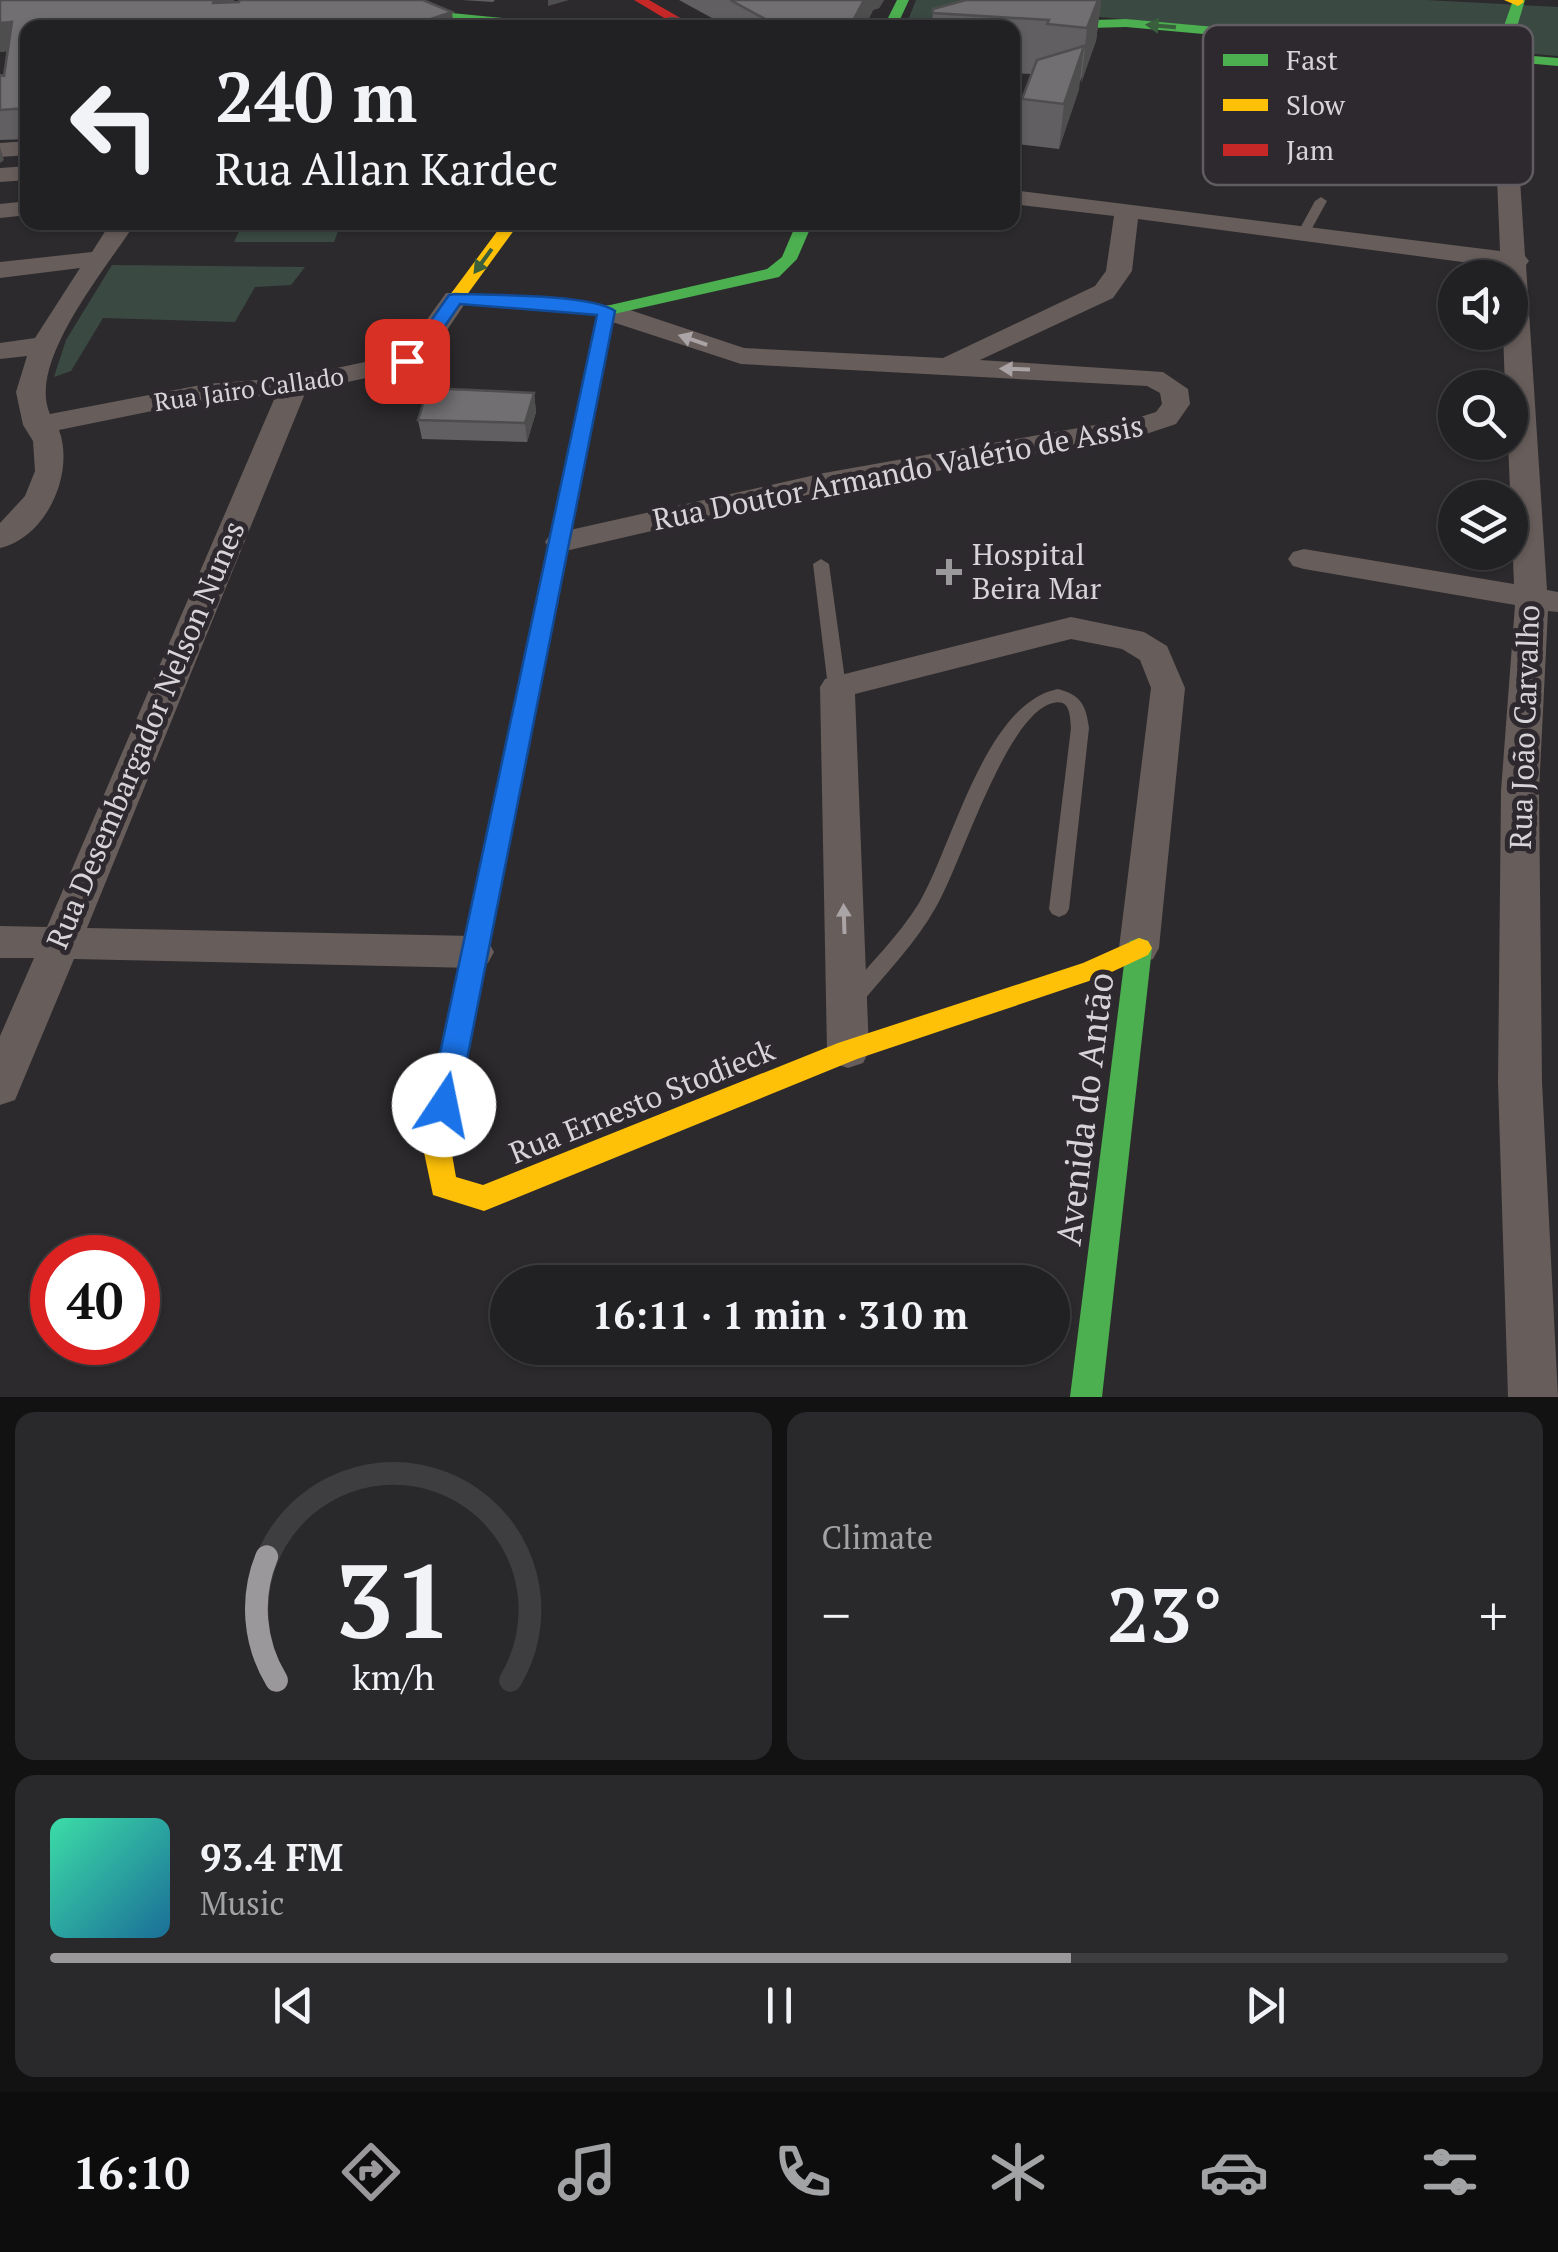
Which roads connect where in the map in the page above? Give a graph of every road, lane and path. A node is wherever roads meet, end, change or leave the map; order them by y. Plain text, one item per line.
1 (275, 0) edge
2 (640, 0) edge
3 (1516, 1) edge
4 (507, 20) edge
5 (677, 20) edge
6 (1508, 25) edge
7 (1020, 26) edge
8 (1203, 30) edge
9 (1533, 60) edge
10 (1558, 62) edge
11 (1511, 185) edge
12 (1020, 198) edge
13 (1321, 201) dead end
14 (1127, 210) junction
15 (119, 230) edge
16 (506, 230) edge
17 (803, 230) edge
18 (1304, 232) junction
19 (102, 258) junction
20 (1502, 260) edge
21 (1516, 260) edge
22 (0, 270) edge
23 (455, 299) junction
24 (606, 311) junction
25 (46, 345) junction
26 (1517, 350) edge
27 (0, 351) edge
28 (945, 366) junction
29 (294, 385) junction
30 (38, 425) junction
31 (0, 539) edge
32 (561, 542) junction
33 (1304, 559) dead end
34 (821, 564) dead end
35 (1545, 600) edge
36 (837, 688) junction
37 (1059, 909) dead end
38 (0, 942) edge
39 (58, 943) junction
40 (1139, 948) junction
41 (474, 952) junction
42 (846, 1007) junction
43 (848, 1052) junction
44 (0, 1086) edge
45 (1086, 1397) edge
46 (1533, 1397) edge

1 - 4 street
2 - 5 street
3 - 6 street
8 -> 7 street
9 - 10 street
11 - 21 street, Rua João Carvalho
12 - 14 street
13 - 18 lane
14 - 18 street
14 - 28 street
15 - 19 street
16 -> 23 street, Rua Jairo Callado
17 - 24 street
18 - 20 street
19 - 22 street
19 - 25 street
23 - 24 street
23 - 29 street, Rua Jairo Callado
28 -> 24 street, Rua Doutor Armando Valério de Assis
24 - 32 street, Rua Ernesto Stodieck
25 - 27 street
25 - 30 street
26 - 35 street, Rua João Carvalho
32 -> 28 street, Rua Doutor Armando Valério de Assis
29 - 30 street, Rua Jairo Callado
29 - 39 street, Rua Desembargador Nelson Nunes
30 - 31 street
32 - 41 street, Rua Ernesto Stodieck
33 - 35 street
34 - 36 lane
35 - 46 street, Rua João Carvalho
36 - 40 street
42 -> 36 street
37 - 42 lane
38 - 39 street
39 - 41 street
39 - 44 street, Rua Desembargador Nelson Nunes
40 - 43 street, Rua Ernesto Stodieck
40 - 45 street, Avenida do Antão
41 - 43 street, Rua Ernesto Stodieck
42 - 43 street

